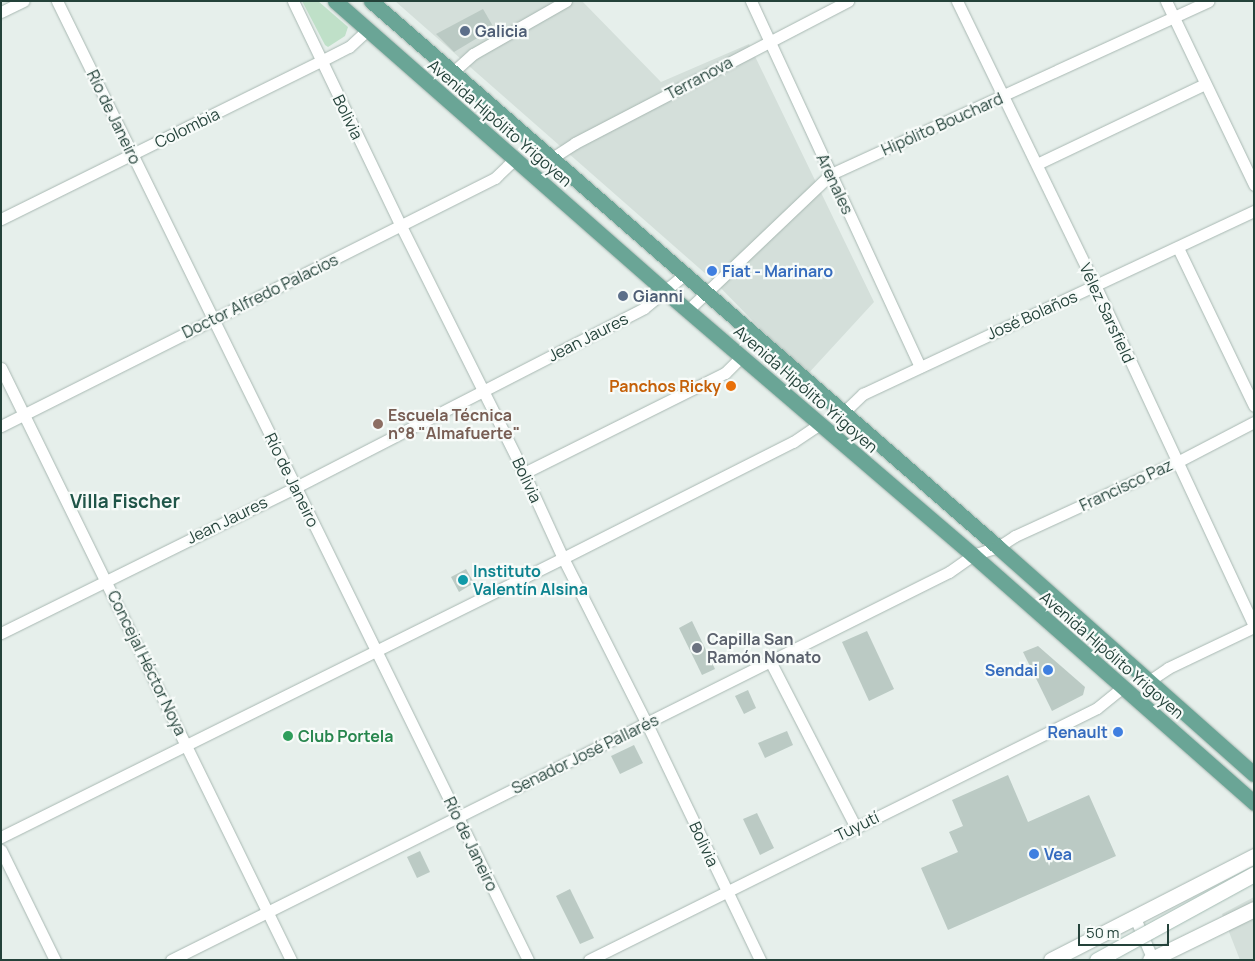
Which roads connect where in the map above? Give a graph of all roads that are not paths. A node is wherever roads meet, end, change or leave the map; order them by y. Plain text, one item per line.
1 (24, 1) edge
2 (57, 1) edge
3 (292, 1) edge
4 (335, 1) edge
5 (371, 1) edge
6 (566, 1) edge
7 (751, 1) edge
8 (848, 1) edge
9 (957, 1) edge
10 (1166, 1) edge
11 (1208, 1) edge
12 (1, 12) edge
13 (1174, 17) junction
14 (367, 30) junction
15 (769, 41) junction
16 (321, 61) junction
17 (453, 72) junction
18 (1205, 84) junction
19 (1003, 97) junction
20 (132, 154) junction
21 (552, 158) junction
22 (515, 159) junction
23 (1037, 164) junction
24 (830, 174) junction
25 (1254, 186) edge
26 (1254, 211) edge
27 (1, 219) edge
28 (400, 226) junction
29 (1178, 248) junction
30 (685, 274) junction
31 (1096, 287) junction
32 (666, 292) junction
33 (707, 292) junction
34 (688, 310) junction
35 (213, 319) junction
36 (742, 356) junction
37 (920, 367) junction
38 (1, 368) edge
39 (482, 390) junction
40 (1254, 406) edge
41 (24, 414) junction
42 (843, 414) junction
43 (1254, 422) edge
44 (820, 424) junction
45 (1, 426) edge
46 (1177, 462) junction
47 (524, 473) junction
48 (296, 487) junction
49 (998, 547) junction
50 (973, 556) junction
51 (563, 558) junction
52 (106, 579) junction
53 (1254, 627) edge
54 (1, 632) edge
55 (376, 652) junction
56 (770, 661) junction
57 (1149, 681) junction
58 (1123, 687) junction
59 (647, 724) junction
60 (187, 745) junction
61 (1254, 774) edge
62 (1254, 803) edge
63 (457, 816) junction
64 (855, 826) junction
65 (1, 837) edge
66 (1, 850) edge
67 (1254, 856) edge
68 (1254, 874) edge
69 (726, 891) junction
70 (1254, 909) edge
71 (267, 911) junction
72 (1135, 918) junction
73 (1152, 959) edge
74 (55, 960) edge
75 (171, 960) edge
76 (291, 960) edge
77 (528, 960) edge
78 (589, 960) edge
79 (760, 960) edge
80 (1051, 960) edge
81 (1097, 960) edge

1 - 12 street
2 - 20 street, Río de Janeiro
3 - 16 street, Bolivia
4 - 14 main road, Avenida Hipólito Yrigoyen
5 - 17 main road, Avenida Hipólito Yrigoyen
6 - 17 street
7 - 15 street, Arenales
8 - 15 street, Terranova
9 - 19 street, Vélez Sarsfield
10 - 13 street
11 - 13 street, Hipólito Bouchard
13 - 18 street
13 - 19 street, Hipólito Bouchard
14 - 16 street, Colombia
14 - 22 main road, Avenida Hipólito Yrigoyen
15 - 21 street, Terranova
15 - 24 street, Arenales
16 - 20 street, Colombia
16 - 28 street, Bolivia
17 - 21 main road, Avenida Hipólito Yrigoyen
18 - 23 street
18 - 25 street
19 - 23 street, Vélez Sarsfield
19 - 24 street, Hipólito Bouchard
20 - 27 street, Colombia
20 - 35 street, Río de Janeiro
21 - 30 main road, Avenida Hipólito Yrigoyen
22 - 28 street, Doctor Alfredo Palacios
22 - 32 main road, Avenida Hipólito Yrigoyen
23 - 31 street, Vélez Sarsfield
24 - 33 street, Hipólito Bouchard
24 - 37 street, Arenales
26 - 29 street, José Bolaños
28 - 35 street, Doctor Alfredo Palacios
28 - 39 street, Bolivia
29 - 31 street, José Bolaños
29 - 40 street
30 - 32 street, Jean Jaures
30 - 33 main road, Avenida Hipólito Yrigoyen
31 - 37 street, José Bolaños
31 - 46 street, Vélez Sarsfield
32 - 34 main road, Avenida Hipólito Yrigoyen
32 - 39 street, Jean Jaures
33 - 34 street
33 - 42 main road, Avenida Hipólito Yrigoyen
34 - 36 main road, Avenida Hipólito Yrigoyen
35 - 41 street, Doctor Alfredo Palacios
35 - 48 street, Río de Janeiro
36 - 44 main road, Avenida Hipólito Yrigoyen
36 - 47 street
37 - 42 street, José Bolaños
38 - 41 street, Concejal Héctor Noya
39 - 47 street, Bolivia
39 - 48 street, Jean Jaures
41 - 45 street, Doctor Alfredo Palacios
41 - 52 street, Concejal Héctor Noya
42 - 49 main road, Avenida Hipólito Yrigoyen
43 - 46 street, Francisco Paz
44 - 50 main road, Avenida Hipólito Yrigoyen
44 - 51 street
46 - 49 street, Francisco Paz
46 - 53 street, Vélez Sarsfield
47 - 51 street, Bolivia
48 - 52 street, Jean Jaures
48 - 55 street, Río de Janeiro
49 - 50 street, Senador José Pallarés
49 - 57 main road, Avenida Hipólito Yrigoyen
50 - 56 street, Senador José Pallarés
50 - 58 main road, Avenida Hipólito Yrigoyen
51 - 55 street
51 - 59 street, Bolivia
52 - 54 street, Jean Jaures
52 - 60 street, Concejal Héctor Noya
53 - 57 street
55 - 60 street
55 - 63 street, Río de Janeiro
56 - 59 street, Senador José Pallarés
56 - 64 street
57 - 61 main road, Avenida Hipólito Yrigoyen
58 - 62 main road, Avenida Hipólito Yrigoyen
58 - 64 street, Tuyutí
59 - 63 street, Senador José Pallarés
59 - 69 street, Bolivia
60 - 65 street
60 - 71 street, Concejal Héctor Noya
63 - 71 street, Senador José Pallarés
63 - 77 street, Río de Janeiro
64 - 69 street, Tuyutí
66 - 74 street
67 - 72 main road
68 - 81 main road, bridge
69 - 78 street, Tuyutí
69 - 79 street, Bolivia
70 - 73 main road
71 - 75 street, Senador José Pallarés
71 - 76 street, Concejal Héctor Noya
72 - 73 street
72 - 80 main road

